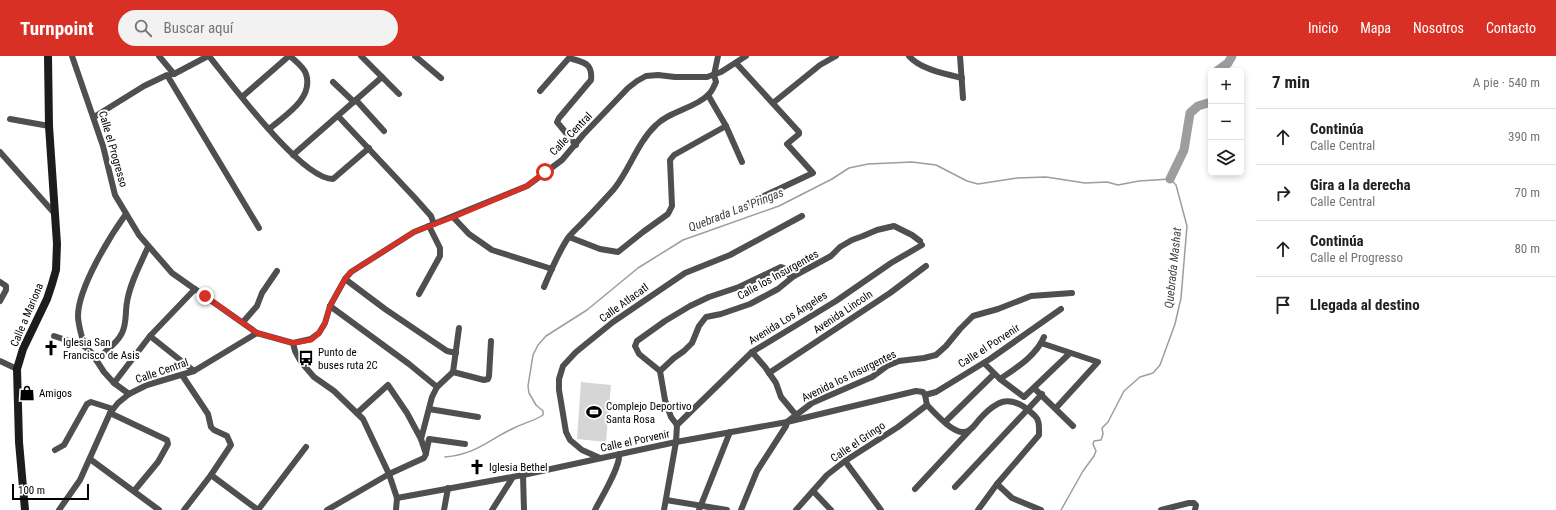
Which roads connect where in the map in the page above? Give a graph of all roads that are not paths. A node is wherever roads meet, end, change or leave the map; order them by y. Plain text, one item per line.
1 (48, 56) edge
2 (72, 56) edge
3 (160, 56) edge
4 (209, 56) edge
5 (289, 56) edge
6 (361, 56) edge
7 (415, 56) edge
8 (718, 56) edge
9 (746, 56) edge
10 (836, 56) edge
11 (909, 56) edge
12 (960, 56) edge
13 (570, 57) edge
14 (736, 63) junction
15 (174, 74) junction
16 (167, 75) junction
17 (714, 75) junction
18 (382, 77) junction
19 (441, 78) dead end
20 (962, 78) junction
21 (333, 82) dead end
22 (540, 91) dead end
23 (399, 94) dead end
24 (708, 95) junction
25 (242, 97) junction
26 (963, 98) dead end
27 (355, 101) junction
28 (773, 103) junction
29 (338, 116) junction
30 (94, 118) junction
31 (10, 119) dead end
32 (49, 126) junction
33 (726, 126) junction
34 (269, 130) junction
35 (384, 131) dead end
36 (576, 145) junction
37 (369, 148) junction
38 (0, 152) edge
39 (293, 155) junction
40 (5, 157) junction
41 (742, 162) dead end
42 (0, 164) edge
43 (749, 203) dead end
44 (55, 214) junction
45 (126, 214) junction
46 (802, 216) dead end
47 (454, 217) junction
48 (432, 225) junction
49 (260, 228) dead end
50 (569, 237) junction
51 (921, 243) joint
52 (148, 247) junction
53 (926, 266) dead end
54 (552, 269) junction
55 (277, 271) dead end
56 (794, 276) junction
57 (345, 279) junction
58 (0, 282) edge
59 (544, 287) dead end
60 (195, 289) junction
61 (1072, 293) dead end
62 (419, 294) dead end
63 (0, 301) edge
64 (330, 306) junction
65 (1061, 309) dead end
66 (242, 322) junction
67 (459, 328) dead end
68 (257, 333) junction
69 (54, 336) dead end
70 (150, 336) junction
71 (491, 341) dead end
72 (293, 343) junction
73 (84, 346) junction
74 (752, 352) junction
75 (456, 353) junction
76 (1069, 354) junction
77 (96, 360) junction
78 (0, 361) edge
79 (984, 363) junction
80 (17, 369) junction
81 (194, 371) junction
82 (660, 371) junction
83 (453, 372) junction
84 (769, 373) junction
85 (994, 374) junction
86 (182, 375) junction
87 (1000, 379) junction
88 (114, 383) junction
89 (437, 387) junction
90 (1034, 388) junction
91 (129, 394) junction
92 (924, 394) junction
93 (1042, 394) junction
94 (927, 405) junction
95 (1056, 408) junction
96 (429, 409) junction
97 (1028, 409) junction
98 (112, 411) junction
99 (357, 413) junction
100 (796, 415) junction
101 (478, 417) dead end
102 (787, 422) junction
103 (945, 422) junction
104 (677, 425) junction
105 (1073, 426) dead end
106 (969, 431) junction
107 (730, 432) junction
108 (421, 439) junction
109 (676, 442) junction
110 (465, 444) dead end
111 (306, 447) dead end
112 (55, 450) dead end
113 (426, 454) junction
114 (619, 454) junction
115 (600, 458) junction
116 (90, 459) junction
117 (845, 462) junction
118 (389, 474) junction
119 (211, 475) junction
120 (523, 475) junction
121 (513, 476) junction
122 (997, 484) junction
123 (955, 487) dead end
124 (448, 488) junction
125 (915, 489) dead end
126 (134, 491) junction
127 (813, 491) junction
128 (397, 498) junction
129 (666, 500) junction
130 (700, 507) edge
131 (25, 510) edge
132 (59, 510) edge
133 (159, 510) edge
134 (184, 510) edge
135 (258, 510) edge
136 (327, 510) edge
137 (396, 510) edge
138 (444, 510) edge
139 (492, 510) edge
140 (524, 510) edge
141 (596, 510) edge
142 (664, 510) edge
143 (727, 510) edge
144 (741, 510) edge
145 (796, 510) edge
146 (831, 510) edge
147 (881, 510) edge
148 (978, 510) edge
149 (1041, 510) edge
150 (1161, 510) edge
151 (1195, 510) edge

1 - 32 main road, Calle a Mariona
2 - 30 street, Calle el Progresso
3 - 15 street
4 - 15 street
4 - 25 street
5 - 25 street
5 - 34 street
6 - 18 street
7 - 19 street
8 - 17 street
9 - 14 street, Calle Central
10 - 28 street
11 - 20 street
12 - 20 street
13 - 22 street
13 - 36 street
14 - 17 street, Calle Central
14 - 28 street
15 - 16 street
16 - 30 street
16 - 49 street
17 - 24 street
17 - 36 street, Calle Central
18 - 23 street
18 - 27 street
20 - 26 street
21 - 27 street
24 - 33 street
24 - 50 street
25 - 34 street
27 - 29 street
27 - 35 street
28 - 43 street
29 - 37 street
29 - 39 street
30 - 45 street, Calle el Progresso
31 - 32 street
32 - 44 main road, Calle a Mariona
33 - 41 street
33 - 50 street
34 - 39 street
36 - 47 street, Calle Central
37 - 39 street
37 - 48 street
38 - 40 street
40 - 42 street
40 - 44 street
44 - 80 main road, Calle a Mariona
45 - 52 street, Calle el Progresso
45 - 73 street
46 - 115 street, Calle Atlacatl
47 - 48 street, Calle Central
47 - 54 street
48 - 57 street, Calle Central
48 - 62 street
50 - 54 street
51 - 56 street, Calle los Insurgentes
51 - 74 street, Avenida Los Ángeles
52 - 60 street, Calle el Progresso
52 - 77 street
53 - 84 street, Avenida Lincoln
54 - 59 street
55 - 66 street
56 - 82 street, Calle los Insurgentes
56 - 82 street
57 - 64 street, Calle Central
57 - 75 street
58 - 63 street
60 - 66 street, Calle el Progresso
60 - 70 street
61 - 100 street, Avenida los Insurgentes
64 - 72 street, Calle Central
64 - 89 street
65 - 79 street, Calle el Porvenir
66 - 68 street, Calle el Progresso
67 - 75 street
68 - 72 street, Calle Central
68 - 81 street, Calle Central
69 - 73 street
70 - 81 street
70 - 88 street
71 - 83 street
72 - 99 street
73 - 77 street
74 - 84 street
74 - 104 street, Avenida Los Ángeles
75 - 83 street
76 - 87 street
76 - 90 street
76 - 95 street
77 - 88 street
78 - 80 street
79 - 85 street
79 - 92 street, Calle el Porvenir
80 - 131 main road, Calle a Mariona
81 - 86 street, Calle Central
82 - 104 street
83 - 89 street
84 - 100 street
85 - 87 street
85 - 103 street
86 - 91 street, Calle Central
86 - 119 street
87 - 90 street
88 - 91 street
89 - 96 street
90 - 93 street
91 - 98 street, Calle Central
92 - 94 street
92 - 102 street, Calle el Porvenir
93 - 95 street
93 - 97 street
94 - 103 street
94 - 117 street, Calle el Gringo
95 - 105 street
96 - 101 street
96 - 108 street
97 - 106 street
97 - 122 street
97 - 123 street
98 - 112 street
98 - 116 street, Calle Central
98 - 126 street
99 - 108 street
99 - 118 street
100 - 102 street, Avenida los Insurgentes
102 - 107 street, Calle el Porvenir
102 - 144 street
103 - 106 street
104 - 109 street
106 - 125 street
107 - 109 street, Calle el Porvenir
107 - 130 street
108 - 113 street
109 - 114 street, Calle el Porvenir
109 - 129 street
110 - 113 street
111 - 135 street
113 - 118 street
114 - 115 street, Calle el Porvenir
114 - 141 street
115 - 120 street, Calle el Porvenir
116 - 126 street
116 - 132 street, Calle Central
117 - 127 street, Calle el Gringo
117 - 147 street
118 - 128 street
118 - 136 street
119 - 134 street
119 - 135 street
120 - 121 street, Calle el Porvenir
120 - 140 street
121 - 124 street, Calle el Porvenir
121 - 139 street
122 - 148 street
122 - 149 street
124 - 128 street, Calle el Porvenir
124 - 138 street
126 - 133 street
127 - 145 street, Calle el Gringo
127 - 146 street
128 - 137 street
129 - 130 street
129 - 142 street
130 - 143 street
150 - 151 street

